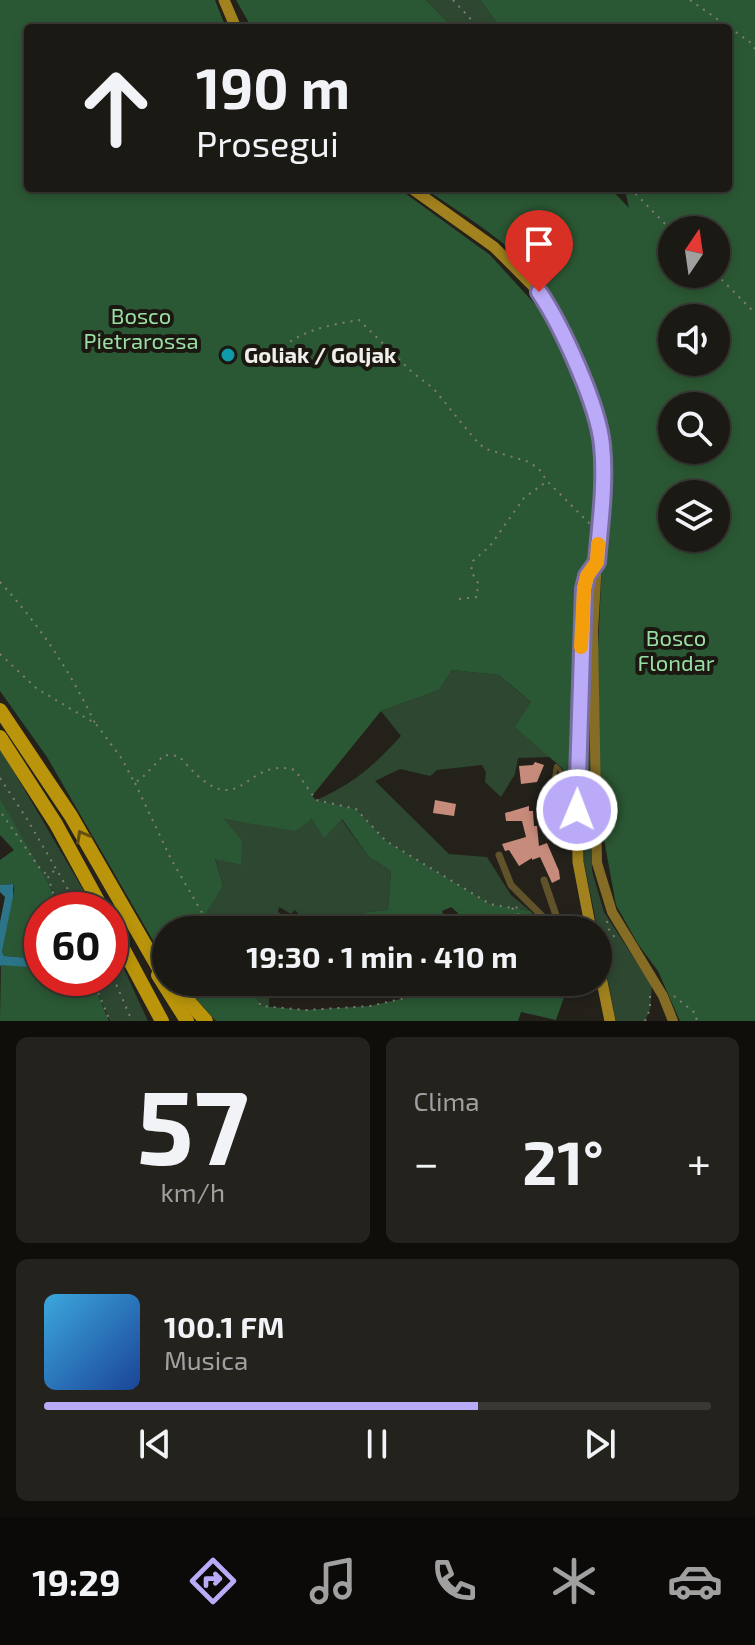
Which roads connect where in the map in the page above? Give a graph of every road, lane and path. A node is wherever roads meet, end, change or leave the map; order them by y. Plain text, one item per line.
1 (224, 0) edge
2 (453, 0) edge
3 (690, 0) edge
4 (234, 24) edge
5 (475, 24) edge
6 (724, 24) edge
7 (732, 29) edge
8 (755, 49) edge
9 (417, 192) edge
10 (634, 192) edge
11 (658, 217) edge
12 (730, 288) edge
13 (755, 313) edge
14 (278, 352) dead end
15 (547, 481) junction
16 (599, 532) junction
17 (597, 562) junction
18 (0, 582) edge
19 (459, 599) dead end
20 (0, 654) edge
21 (0, 710) edge
22 (96, 724) junction
23 (0, 737) edge
24 (0, 778) edge
25 (134, 782) junction
26 (553, 783) dead end
27 (577, 806) junction
28 (2, 814) edge
29 (499, 855) dead end
30 (55, 870) junction
31 (48, 876) junction
32 (544, 880) dead end
33 (53, 892) edge
34 (69, 892) edge
35 (93, 892) edge
36 (113, 892) edge
37 (532, 905) junction
38 (512, 908) junction
39 (128, 916) edge
40 (204, 916) edge
41 (520, 916) edge
42 (544, 916) edge
43 (557, 916) edge
44 (588, 916) edge
45 (128, 917) edge
46 (128, 920) edge
47 (128, 921) edge
48 (152, 953) edge
49 (152, 956) edge
50 (128, 958) edge
51 (658, 987) junction
52 (100, 996) edge
53 (121, 996) edge
54 (178, 996) edge
55 (182, 996) edge
56 (256, 996) edge
57 (414, 996) edge
58 (604, 996) edge
59 (110, 1021) edge
60 (132, 1021) edge
61 (161, 1021) edge
62 (179, 1021) edge
63 (187, 1021) edge
64 (196, 1021) edge
65 (206, 1021) edge
66 (610, 1021) edge
67 (645, 1021) edge
68 (673, 1021) edge
69 (697, 1021) edge

1 - 4 main road
2 - 5 path
3 - 6 path
7 - 8 path
9 - 16 main road
10 - 11 path
12 - 13 path
14 - 15 path
15 - 16 path
15 - 19 path
16 - 17 main road
17 - 27 main road
17 - 51 main road
18 - 22 path
20 - 22 path
36 -> 21 highway
22 - 25 path
23 - 35 highway
24 - 30 path
25 - 38 path
25 - 40 path
26 - 27 lane
27 - 44 main road
28 - 31 path
29 - 37 street
30 - 31 path
30 - 34 path
31 - 33 path
32 - 43 street
37 - 38 path
37 - 42 street
38 - 41 path
39 - 48 highway
45 - 49 highway
46 - 63 highway
47 - 62 highway
50 - 61 highway
51 - 67 path
51 - 68 main road
51 - 69 path
52 - 59 path
53 - 60 path
54 - 64 highway
55 - 65 highway
56 - 57 path
58 - 66 main road

